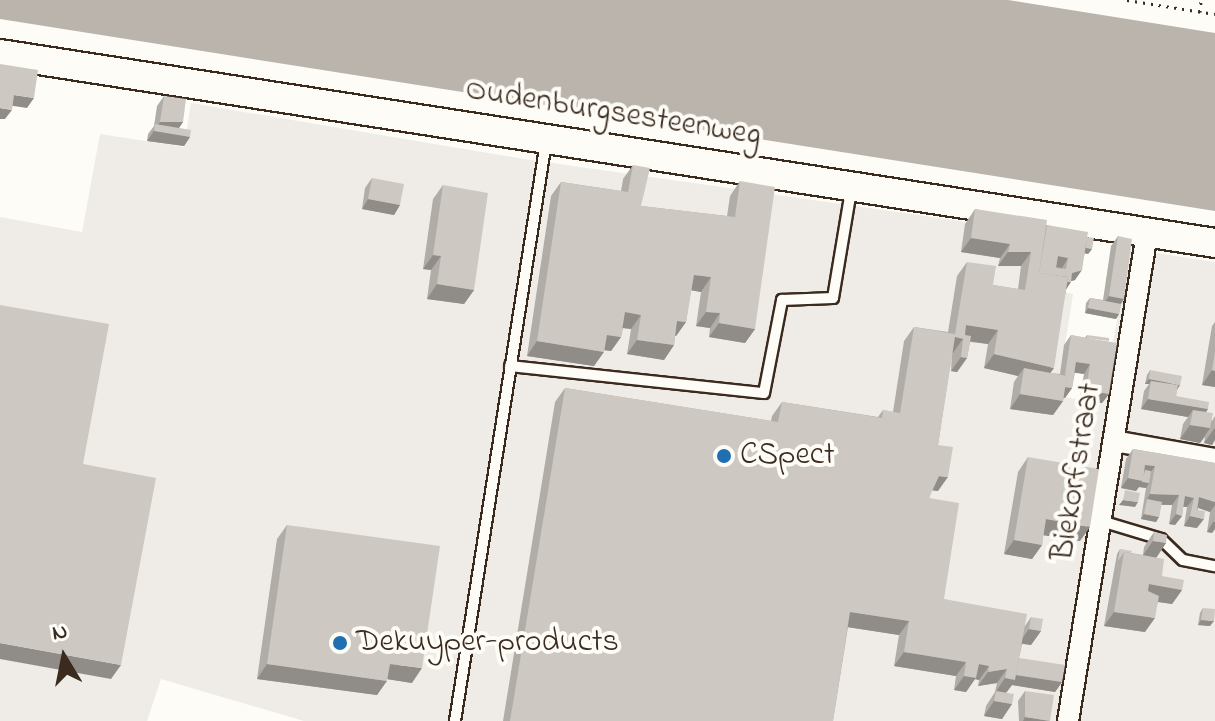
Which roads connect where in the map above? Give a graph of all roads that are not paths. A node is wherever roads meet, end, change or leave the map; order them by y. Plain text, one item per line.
1 (0, 54) edge
2 (547, 137) junction
3 (851, 186) junction
4 (1147, 233) junction
5 (1215, 243) edge
6 (510, 366) junction
7 (1114, 441) junction
8 (1215, 459) edge
9 (1101, 521) junction
10 (1215, 566) edge
11 (455, 721) edge
12 (1068, 721) edge

1 - 2 street, Oudenburgsesteenweg
2 - 3 street, Oudenburgsesteenweg
2 - 6 lane
3 - 4 street, Oudenburgsesteenweg
3 - 6 lane
4 - 5 street, Oudenburgsesteenweg
4 - 7 street, Biekorfstraat
6 - 11 lane
7 - 8 street
7 - 9 street, Biekorfstraat
9 - 10 lane
9 - 12 street, Biekorfstraat

